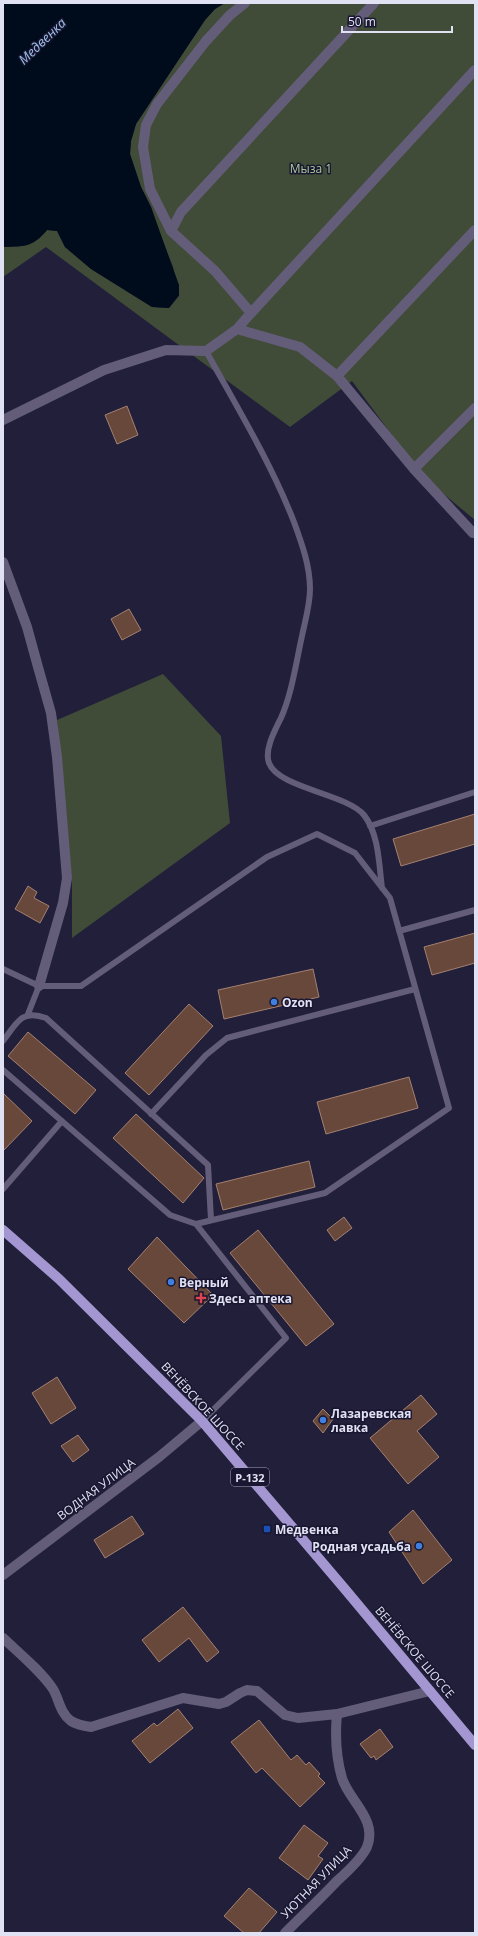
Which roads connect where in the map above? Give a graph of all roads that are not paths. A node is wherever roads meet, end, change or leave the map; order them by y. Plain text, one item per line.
1 (245, 3) edge
2 (374, 3) edge
3 (475, 70) edge
4 (475, 230) edge
5 (171, 231) junction
6 (251, 313) junction
7 (237, 329) junction
8 (206, 351) junction
9 (337, 376) junction
10 (475, 408) edge
11 (3, 420) edge
12 (414, 469) junction
13 (475, 533) edge
14 (3, 562) edge
15 (475, 792) edge
16 (370, 826) junction
17 (383, 889) junction
18 (475, 910) edge
19 (399, 931) junction
20 (3, 969) edge
21 (38, 986) junction
22 (415, 989) junction
23 (28, 1014) junction
24 (3, 1041) edge
25 (3, 1070) edge
26 (151, 1114) junction
27 (62, 1121) junction
28 (3, 1189) edge
29 (211, 1220) junction
30 (196, 1224) junction
31 (3, 1230) edge
32 (202, 1421) junction
33 (3, 1575) edge
34 (3, 1638) edge
35 (430, 1691) junction
36 (337, 1714) junction
37 (475, 1745) edge
38 (285, 1933) edge

1 - 5 street
2 - 5 street
3 - 6 street
4 - 9 street
5 - 6 street
6 - 7 street
7 - 8 street
7 - 9 street
8 - 11 street
8 - 16 lane
9 - 12 street
10 - 12 street
12 - 13 street
14 - 21 street
15 - 16 lane
16 - 17 lane
17 - 19 lane
17 - 21 lane
18 - 19 lane
19 - 22 lane
20 - 21 lane
21 - 23 lane
22 - 26 lane
22 - 29 lane
23 - 24 lane
23 - 26 lane
25 - 27 lane
26 - 29 lane
27 - 28 lane
27 - 30 lane
29 - 30 lane
30 - 32 lane
31 - 32 main road, ВЕНЁВСКОЕ ШОССЕ / Р-132
32 - 33 street, ВОДНАЯ УЛИЦА
32 - 35 main road, ВЕНЁВСКОЕ ШОССЕ / Р-132
34 - 36 street
35 - 36 street
35 - 37 main road, ВЕНЁВСКОЕ ШОССЕ / Р-132
36 - 38 street, УЮТНАЯ УЛИЦА

